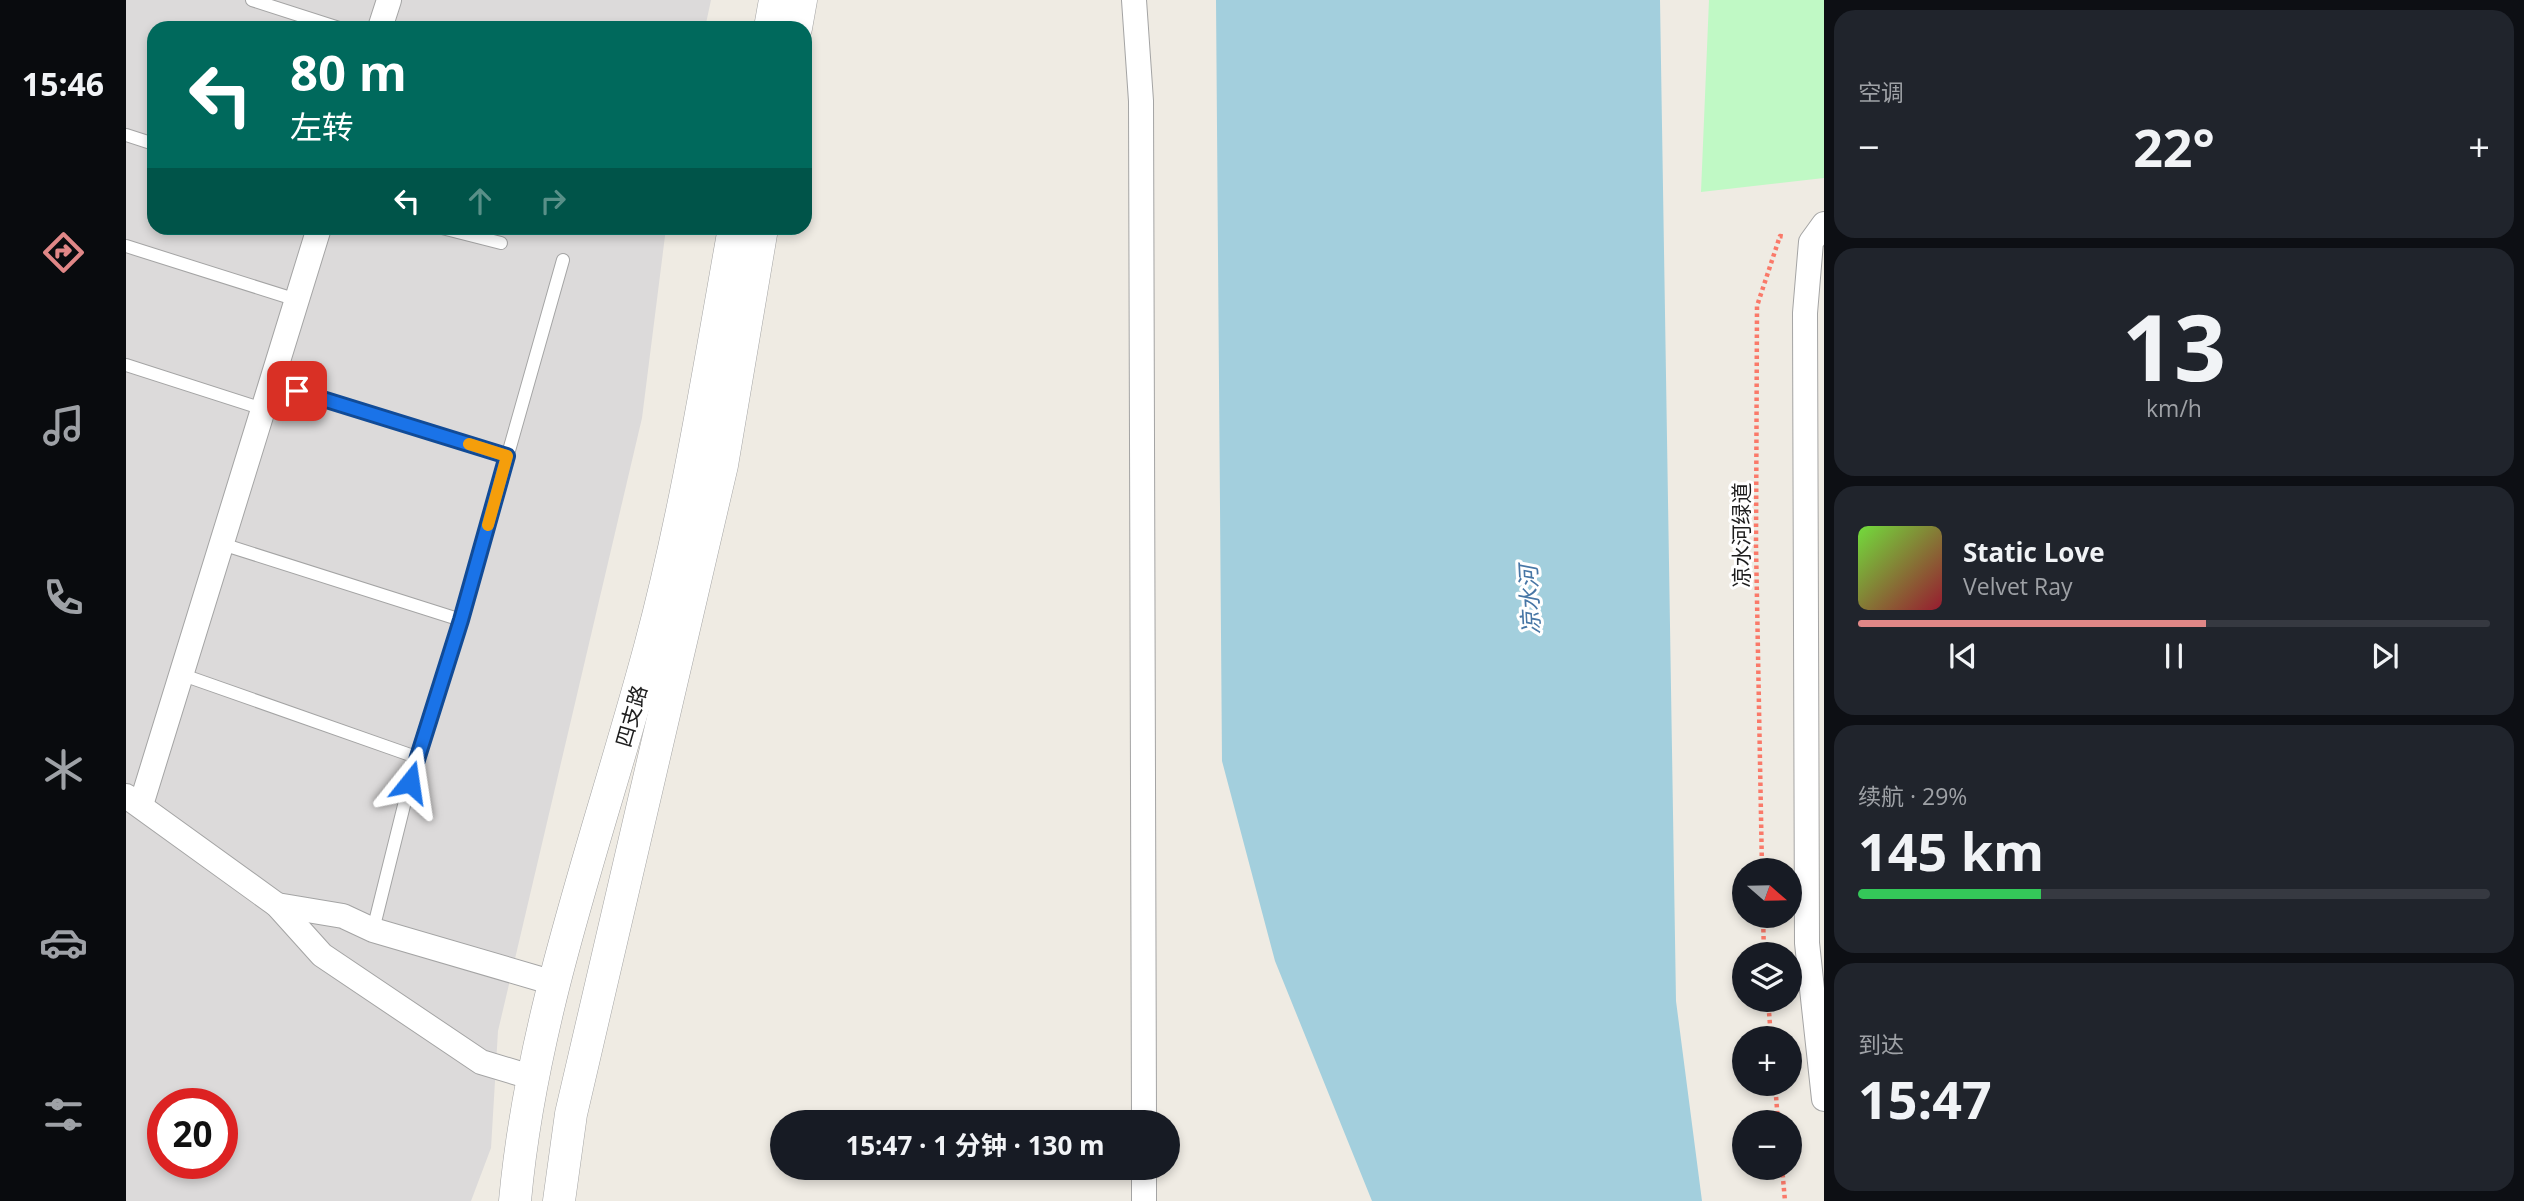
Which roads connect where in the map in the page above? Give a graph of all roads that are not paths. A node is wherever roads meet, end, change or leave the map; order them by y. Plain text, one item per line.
1 (252, 0) edge
2 (389, 0) edge
3 (1134, 0) edge
4 (777, 6) edge
5 (317, 21) edge
6 (382, 21) edge
7 (790, 21) edge
8 (126, 135) edge
9 (147, 142) edge
10 (1818, 233) edge
11 (317, 235) edge
12 (470, 235) edge
13 (733, 235) edge
14 (761, 235) edge
15 (501, 243) dead end
16 (126, 246) edge
17 (563, 260) dead end
18 (297, 300) junction
19 (126, 365) edge
20 (271, 382) junction
21 (263, 409) junction
22 (507, 456) junction
23 (222, 544) junction
24 (461, 620) junction
25 (183, 675) junction
26 (416, 757) junction
27 (134, 801) edge
28 (277, 905) junction
29 (373, 930) junction
30 (554, 983) junction
31 (534, 1078) junction
32 (1824, 1099) edge
33 (1144, 1110) edge
34 (1144, 1180) edge
35 (515, 1201) edge
36 (559, 1201) edge
37 (1144, 1201) edge

1 - 5 lane
2 - 6 street
3 - 33 street
4 - 7 street
8 - 9 lane
10 - 32 street
11 - 18 street
12 - 15 lane
13 - 30 street, 四支路
14 - 36 street, 四支路
16 - 18 lane
17 - 22 lane
18 - 20 street
19 - 21 lane
20 - 21 street
20 - 22 lane
21 - 23 street
22 - 24 lane
23 - 24 lane
23 - 25 street
24 - 26 lane
25 - 26 lane
25 - 27 street
26 - 29 lane
27 - 28 street
28 - 29 street
28 - 31 street
29 - 30 street
30 - 31 street, 四支路
31 - 35 street, 四支路
34 - 37 street

